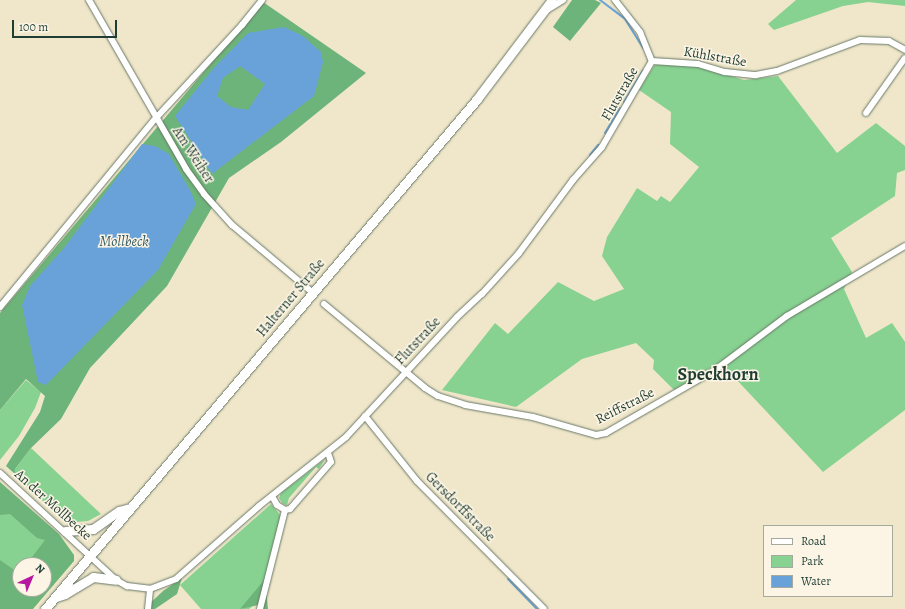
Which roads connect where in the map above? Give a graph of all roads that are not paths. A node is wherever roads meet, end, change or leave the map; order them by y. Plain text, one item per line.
1 (89, 0) edge
2 (262, 0) edge
3 (552, 0) edge
4 (563, 0) edge
5 (611, 0) edge
6 (616, 2) edge
7 (545, 11) junction
8 (905, 50) edge
9 (905, 58) edge
10 (652, 61) junction
11 (866, 113) dead end
12 (156, 118) junction
13 (905, 246) edge
14 (309, 291) junction
15 (324, 304) dead end
16 (0, 307) edge
17 (406, 372) junction
18 (365, 416) junction
19 (328, 453) junction
20 (0, 473) edge
21 (272, 496) junction
22 (130, 508) junction
23 (285, 510) junction
24 (65, 531) junction
25 (90, 555) junction
26 (116, 580) junction
27 (150, 589) junction
28 (56, 597) junction
29 (45, 609) edge
30 (148, 609) edge
31 (260, 609) edge
32 (544, 609) edge

1 - 12 street, Am Weiher
2 - 12 street
3 - 7 main road, Halterner Straße
4 - 7 street
5 - 6 street
6 - 10 street
7 - 14 main road, Halterner Straße
8 - 10 street, Kühlstraße
9 - 11 street
10 - 17 street, Flutstraße
12 - 14 street, Am Weiher
12 - 16 street
13 - 17 street, Reiffstraße
14 - 22 main road, Halterner Straße
15 - 17 street, Reiffstraße
17 - 18 street, Flutstraße
18 - 19 street, Flutstraße
18 - 32 street, Gersdorffstraße
19 - 21 street, Flutstraße
19 - 23 street
20 - 24 street, An der Mollbecke
21 - 23 street
21 - 27 street, Flutstraße
22 - 24 main road
22 - 25 main road, Halterner Straße
23 - 31 street
24 - 25 street, An der Mollbecke
25 - 26 street, Flutstraße
25 - 28 main road, Halterner Straße
26 - 27 street, Flutstraße
26 - 28 main road
27 - 30 street
28 - 29 main road, Halterner Straße

